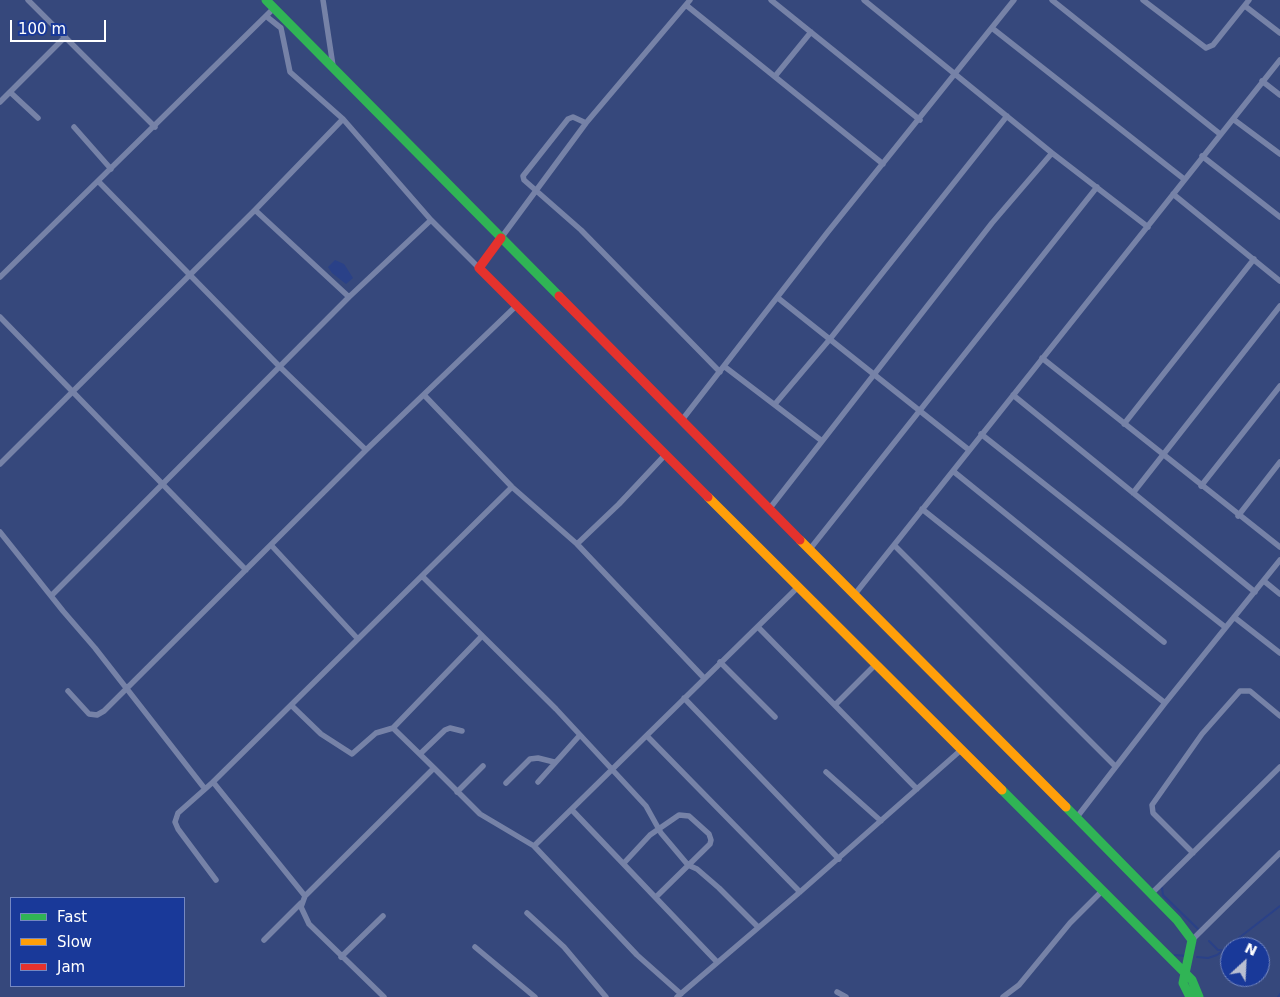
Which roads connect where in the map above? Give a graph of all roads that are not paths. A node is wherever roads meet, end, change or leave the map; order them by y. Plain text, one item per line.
1 (28, 0) edge
2 (266, 0) edge
3 (323, 0) edge
4 (771, 0) edge
5 (864, 0) edge
6 (1014, 0) edge
7 (1052, 0) edge
8 (1143, 0) edge
9 (1249, 0) edge
10 (688, 3) edge
11 (1245, 6) junction
12 (274, 8) junction
13 (266, 16) junction
14 (992, 28) junction
15 (811, 32) junction
16 (1280, 33) edge
17 (64, 38) junction
18 (1280, 60) edge
19 (333, 66) junction
20 (776, 75) junction
21 (955, 75) junction
22 (1262, 81) junction
23 (10, 92) junction
24 (1280, 95) edge
25 (0, 102) edge
26 (1007, 116) junction
27 (38, 118) dead end
28 (343, 118) junction
29 (1233, 119) junction
30 (920, 120) junction
31 (586, 123) junction
32 (74, 127) dead end
33 (155, 127) junction
34 (1220, 134) junction
35 (1052, 153) junction
36 (1280, 154) edge
37 (1202, 156) junction
38 (883, 164) junction
39 (111, 169) junction
40 (1184, 179) junction
41 (98, 181) junction
42 (1097, 187) junction
43 (536, 191) junction
44 (1172, 194) junction
45 (255, 210) junction
46 (1280, 217) edge
47 (431, 220) junction
48 (1148, 227) junction
49 (501, 238) junction
50 (1254, 259) junction
51 (479, 268) junction
52 (2, 273) edge
53 (190, 275) junction
54 (1280, 281) edge
55 (349, 297) junction
56 (778, 298) junction
57 (516, 306) junction
58 (1280, 306) edge
59 (0, 317) edge
60 (830, 339) junction
61 (1042, 358) junction
62 (280, 367) junction
63 (725, 367) junction
64 (720, 372) junction
65 (876, 374) junction
66 (1280, 386) edge
67 (72, 391) junction
68 (1013, 395) junction
69 (425, 396) junction
70 (775, 404) junction
71 (920, 411) junction
72 (682, 420) junction
73 (1124, 424) junction
74 (981, 434) junction
75 (822, 441) junction
76 (366, 450) junction
77 (969, 450) junction
78 (665, 455) junction
79 (1163, 456) junction
80 (1280, 462) edge
81 (0, 464) edge
82 (953, 471) junction
83 (162, 483) junction
84 (1201, 486) junction
85 (512, 487) junction
86 (1133, 493) junction
87 (770, 508) junction
88 (922, 509) junction
89 (1238, 516) junction
90 (0, 532) edge
91 (576, 544) junction
92 (894, 545) junction
93 (271, 546) junction
94 (1280, 547) edge
95 (810, 549) junction
96 (1280, 560) edge
97 (246, 570) junction
98 (422, 576) junction
99 (1264, 581) junction
100 (798, 587) junction
101 (1255, 592) junction
102 (855, 594) junction
103 (1280, 594) edge
104 (52, 596) junction
105 (1234, 617) junction
106 (758, 626) junction
107 (1225, 627) junction
108 (481, 637) junction
109 (357, 638) junction
110 (1164, 642) dead end
111 (1280, 653) edge
112 (720, 662) junction
113 (875, 666) junction
114 (704, 678) junction
115 (128, 689) junction
116 (68, 691) dead end
117 (684, 698) junction
118 (1165, 702) junction
119 (836, 704) junction
120 (292, 705) junction
121 (1280, 716) edge
122 (775, 717) dead end
123 (393, 728) junction
124 (462, 731) dead end
125 (580, 735) junction
126 (646, 736) junction
127 (961, 750) junction
128 (420, 754) junction
129 (554, 762) junction
130 (483, 766) dead end
131 (1115, 766) junction
132 (1280, 767) edge
133 (434, 768) junction
134 (610, 770) junction
135 (826, 772) dead end
136 (213, 782) junction
137 (538, 782) dead end
138 (506, 783) dead end
139 (204, 789) junction
140 (917, 789) junction
141 (457, 792) junction
142 (572, 810) junction
143 (1077, 817) junction
144 (880, 822) junction
145 (658, 828) junction
146 (534, 846) junction
147 (1193, 853) junction
148 (1280, 853) edge
149 (839, 859) junction
150 (624, 863) junction
151 (688, 865) junction
152 (216, 880) dead end
153 (800, 892) junction
154 (1102, 892) junction
155 (1152, 893) junction
156 (656, 897) junction
157 (304, 899) junction
158 (527, 913) dead end
159 (383, 916) dead end
160 (758, 927) junction
161 (264, 940) dead end
162 (1192, 940) junction
163 (475, 947) dead end
164 (341, 957) junction
165 (717, 962) junction
166 (1185, 973) junction
167 (837, 992) dead end
168 (679, 996) edge
169 (384, 997) edge
170 (535, 997) edge
171 (606, 997) edge
172 (846, 997) edge
173 (1004, 997) edge
174 (1190, 997) edge
175 (1199, 997) edge

1 - 17 street
2 - 12 main road
3 - 19 street
4 - 15 street
5 - 21 street
6 - 14 street
7 - 34 street
8 - 11 street
9 - 11 street
10 - 20 street
10 - 31 street
11 - 16 street
12 - 13 street
12 - 19 main road
13 - 28 street
13 - 33 street
14 - 21 street
14 - 40 street
15 - 20 street
15 - 30 street
17 - 23 street
17 - 33 street
18 - 22 street
19 - 49 main road
20 - 38 street
21 - 26 street
21 - 30 street
22 - 24 street
22 - 29 street
23 - 25 street
23 - 27 street
26 - 35 street
26 - 60 street
28 - 45 street
28 - 47 street
29 - 34 street
29 - 36 street
30 - 38 street
31 - 43 street
31 - 43 street
32 - 39 street
33 - 39 street
34 - 37 street
35 - 42 street
35 - 65 street
37 - 40 street
37 - 46 street
38 - 56 street
39 - 41 street
40 - 44 street
41 - 52 street
41 - 53 street
42 - 48 street
42 - 71 street
43 - 49 street
43 - 64 street
44 - 48 street
44 - 50 street
45 - 53 street
45 - 55 street
47 - 51 street
47 - 55 street
48 - 61 street
49 - 51 main road
49 - 72 main road
50 - 54 street
50 - 73 street
51 - 57 main road
53 - 62 street
53 - 67 street
55 - 62 street
56 - 60 street
56 - 63 street
57 - 69 street
57 - 78 main road
58 - 79 street
59 - 67 street
60 - 65 street
60 - 70 street
61 - 68 street
61 - 73 street
62 - 76 street
62 - 83 street
63 - 64 street
63 - 70 street
64 - 72 street
65 - 71 street
65 - 75 street
66 - 84 street
67 - 81 street
67 - 83 street
68 - 74 street
68 - 86 street
69 - 76 street
69 - 85 street
70 - 75 street
71 - 77 street
71 - 95 street
72 - 87 main road
73 - 79 street
74 - 77 street
74 - 107 street
75 - 87 street
76 - 93 street
77 - 82 street
78 - 91 street
78 - 100 main road
79 - 84 street
79 - 86 street
80 - 89 street
82 - 88 street
82 - 110 street
83 - 97 street
83 - 104 street
84 - 89 street
85 - 91 street
85 - 98 street
86 - 101 street
87 - 95 main road
88 - 92 street
88 - 118 street
89 - 94 street
90 - 104 street
91 - 114 street
92 - 102 street
92 - 131 street
93 - 97 street
93 - 109 street
95 - 102 main road
96 - 99 street
97 - 115 street
98 - 108 street
98 - 109 street
99 - 101 street
99 - 103 street
100 - 106 street
100 - 113 main road
101 - 105 street
102 - 143 main road
104 - 115 street
105 - 107 street
105 - 111 street
106 - 112 street
106 - 119 street
107 - 118 street
108 - 123 street
108 - 125 street
109 - 120 street
112 - 114 street
112 - 122 street
113 - 119 street
113 - 127 main road
114 - 117 street
115 - 116 street
115 - 139 street
117 - 126 street
117 - 149 street
118 - 131 street
119 - 140 street
120 - 123 street
120 - 136 street
121 - 147 street
123 - 128 street
124 - 128 street
125 - 129 street
125 - 134 street
126 - 134 street
126 - 153 street
127 - 140 street
127 - 154 main road
128 - 133 street
129 - 137 street
129 - 138 street
130 - 141 street
131 - 143 street
132 - 147 street
133 - 141 street
133 - 157 street
134 - 142 street
134 - 145 street
135 - 144 street
136 - 139 street
136 - 157 street
139 - 152 street
140 - 144 street
141 - 146 street
142 - 146 street
142 - 150 street
143 - 155 main road
144 - 149 street
145 - 150 street
145 - 151 street
145 - 151 street
146 - 168 street
147 - 155 street
148 - 162 street
149 - 153 street
150 - 156 street
151 - 156 street
151 - 160 street
153 - 160 street
154 - 166 main road
154 - 173 street
155 - 162 main road
156 - 165 street
157 - 161 street
157 - 164 street
158 - 171 street
159 - 164 street
160 - 165 street
162 - 166 main road
163 - 170 street
164 - 169 street
165 - 168 street
166 - 174 main road
166 - 175 main road
167 - 172 street

